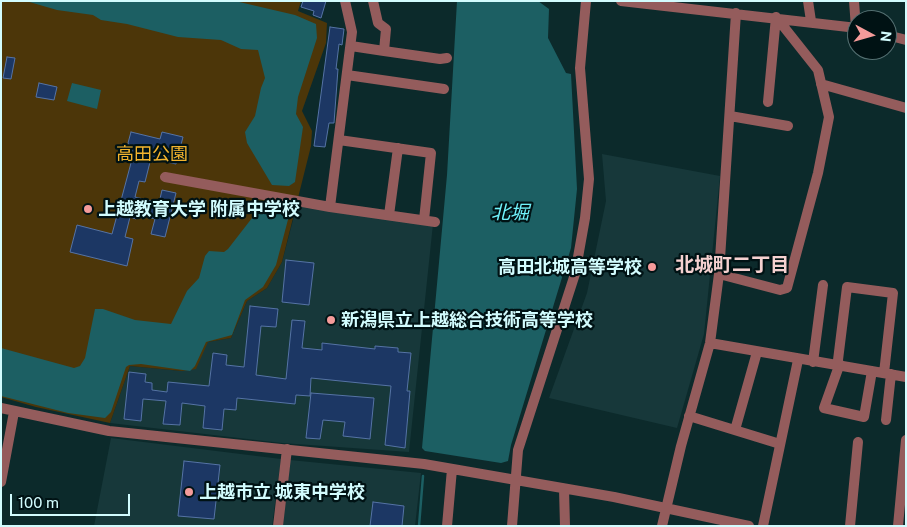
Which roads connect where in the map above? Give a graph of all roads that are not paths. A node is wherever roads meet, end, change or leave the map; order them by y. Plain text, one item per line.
1 (345, 1) edge
2 (373, 1) edge
3 (586, 1) edge
4 (621, 1) edge
5 (808, 1) edge
6 (736, 13) junction
7 (776, 17) junction
8 (811, 21) junction
9 (847, 26) edge
10 (351, 46) junction
11 (384, 51) junction
12 (447, 58) dead end
13 (347, 75) junction
14 (821, 84) junction
15 (444, 89) dead end
16 (768, 102) dead end
17 (906, 108) edge
18 (730, 116) junction
19 (788, 126) dead end
20 (338, 140) junction
21 (398, 148) junction
22 (165, 177) dead end
23 (330, 207) junction
24 (389, 216) junction
25 (424, 220) junction
26 (435, 222) dead end
27 (719, 274) junction
28 (823, 285) dead end
29 (710, 343) junction
30 (757, 352) junction
31 (798, 360) junction
32 (813, 362) junction
33 (839, 366) junction
34 (872, 371) junction
35 (888, 374) junction
36 (906, 377) edge
37 (1, 408) edge
38 (14, 412) junction
39 (689, 416) junction
40 (886, 420) dead end
41 (734, 430) junction
42 (906, 440) edge
43 (858, 442) dead end
44 (780, 444) junction
45 (288, 449) junction
46 (452, 469) junction
47 (515, 479) junction
48 (1, 482) edge
49 (564, 489) junction
50 (904, 498) edge
51 (665, 507) junction
52 (729, 523) edge
53 (278, 526) edge
54 (447, 526) edge
55 (512, 526) edge
56 (565, 526) edge
57 (662, 526) edge
58 (749, 526) edge
59 (763, 526) edge
60 (850, 526) edge
61 (898, 526) edge

1 - 10 street
2 - 11 street
3 - 47 street
4 - 6 street
5 - 8 street
6 - 7 street
6 - 18 street
7 - 8 street
7 - 14 street
7 - 16 street
8 - 9 street
10 - 11 street
10 - 13 street
11 - 12 street
13 - 15 street
13 - 20 street
14 - 17 street
14 - 27 street
18 - 19 street
18 - 27 street
20 - 21 street
20 - 23 street
21 - 24 street
21 - 25 street
22 - 23 street
23 - 24 street
24 - 25 street
25 - 26 street
27 - 29 street
28 - 32 street
29 - 30 street
29 - 39 street
30 - 31 street
30 - 41 street
31 - 32 street
31 - 44 street
32 - 33 street
33 - 34 street
33 - 34 street
33 - 35 street
34 - 35 street
35 - 36 street
35 - 40 street
37 - 38 street
38 - 45 street
38 - 48 street
39 - 41 street
39 - 51 street
41 - 44 street
42 - 50 street
43 - 60 street
44 - 59 street
45 - 46 street
45 - 53 street
46 - 47 street
46 - 54 street
47 - 49 street
47 - 55 street
49 - 51 street
49 - 56 street
50 - 61 street
51 - 52 street
51 - 57 street
52 - 58 street

